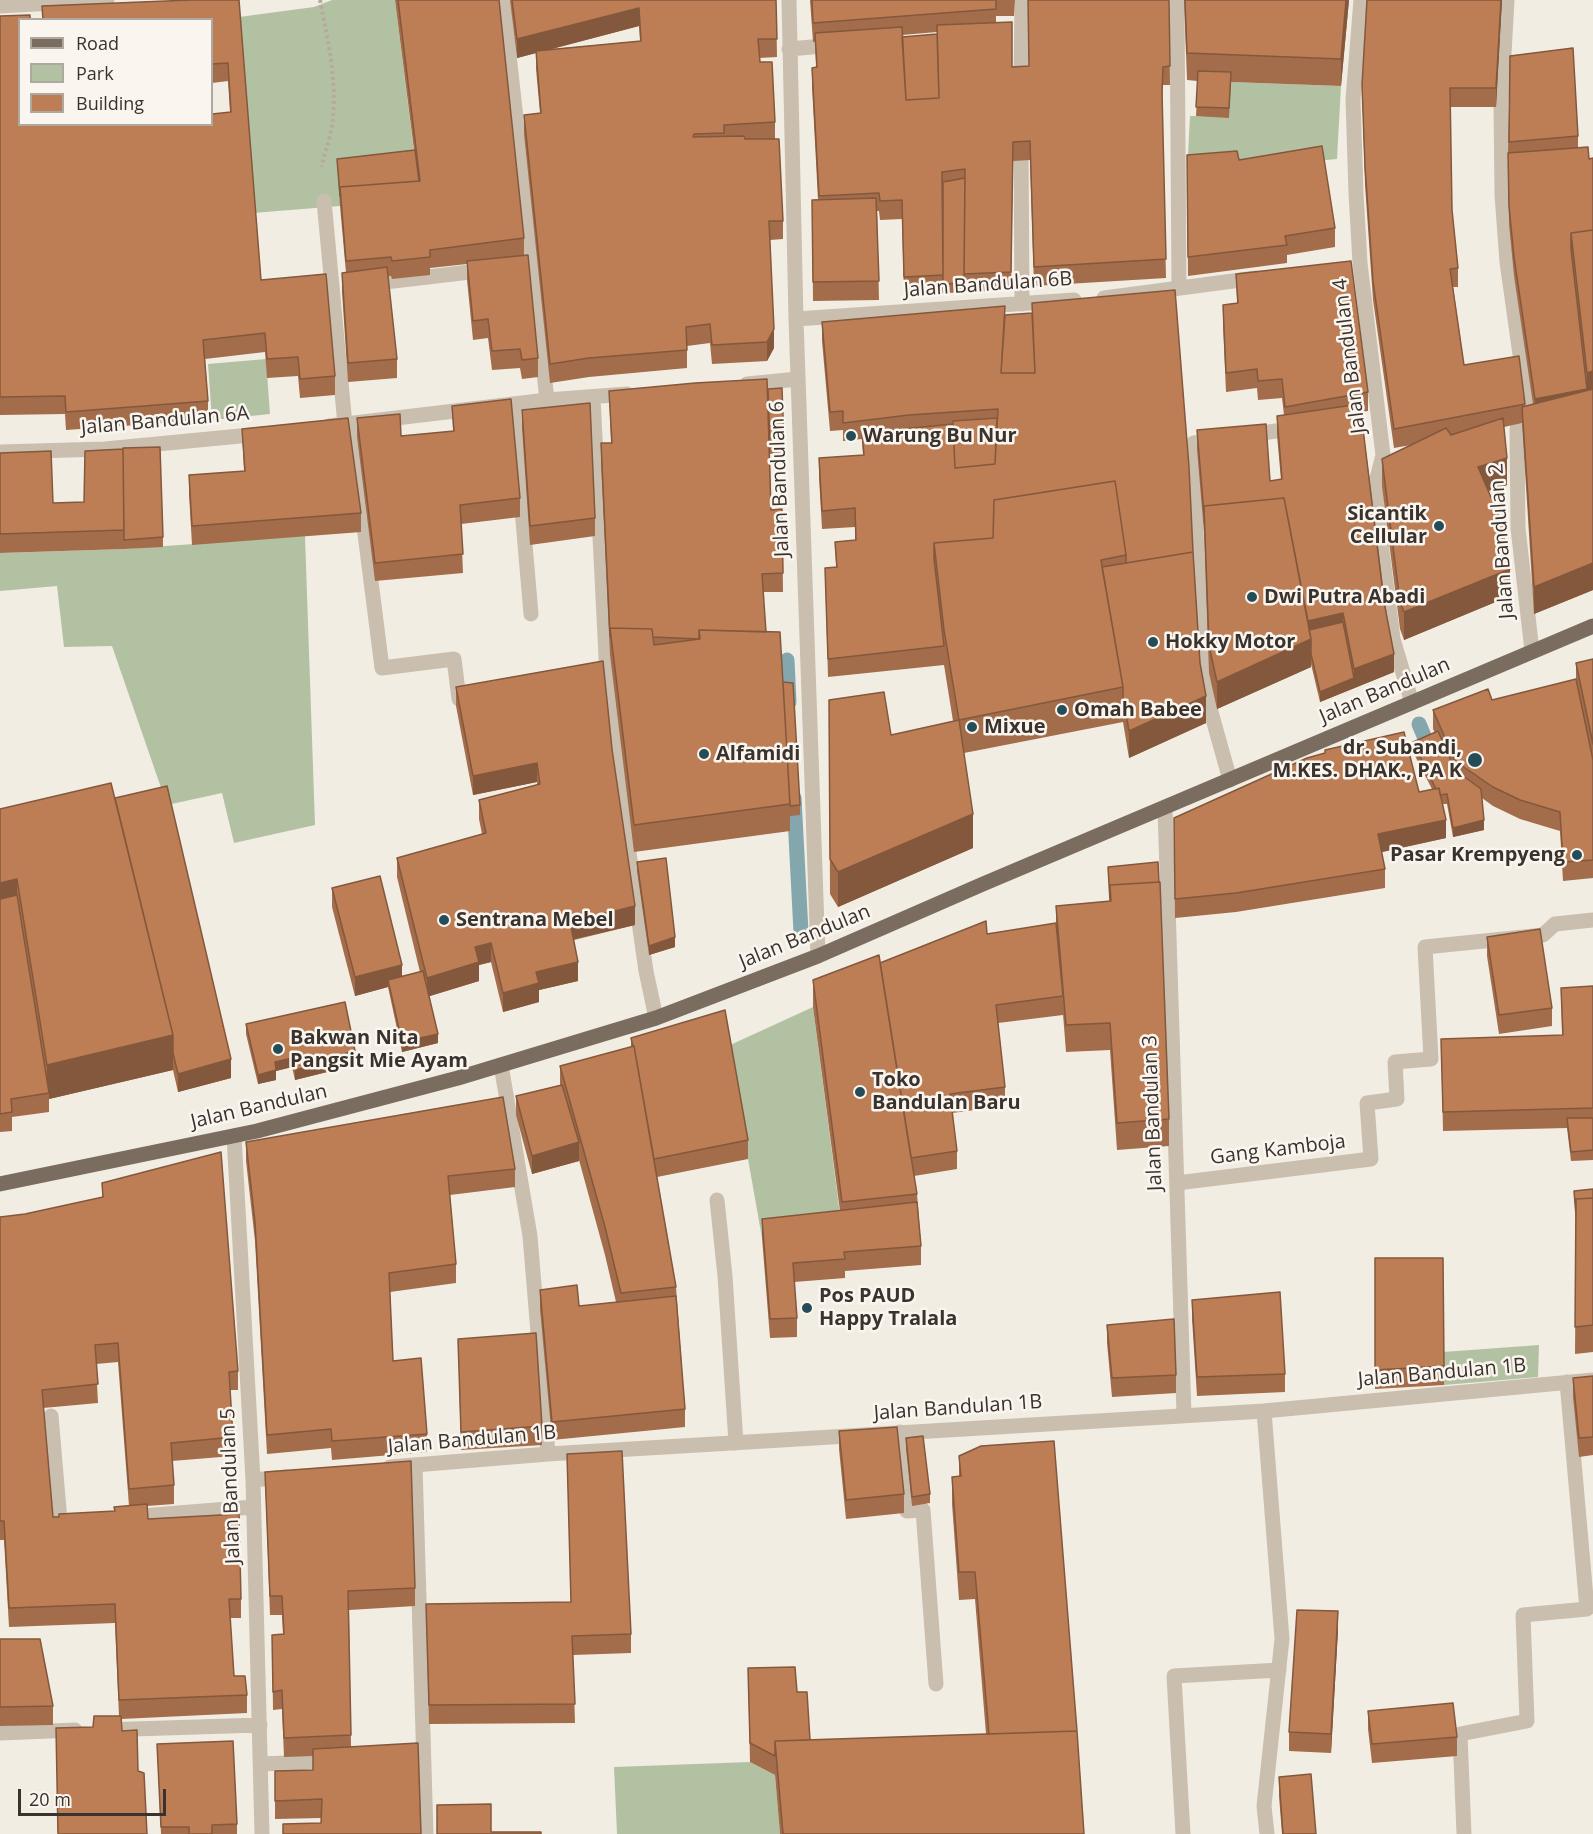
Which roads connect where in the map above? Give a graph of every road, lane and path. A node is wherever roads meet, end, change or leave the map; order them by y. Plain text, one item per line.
1 (107, 0) edge
2 (320, 0) edge
3 (504, 0) edge
4 (789, 0) edge
5 (1022, 0) edge
6 (1177, 0) edge
7 (1361, 0) edge
8 (1507, 0) edge
9 (0, 6) edge
10 (850, 44) edge
11 (789, 49) junction
12 (1021, 107) edge
13 (1021, 128) edge
14 (324, 201) joint
15 (497, 269) edge
16 (1273, 275) edge
17 (344, 287) junction
18 (1179, 288) junction
19 (1022, 303) junction
20 (796, 319) junction
21 (798, 379) junction
22 (727, 385) edge
23 (638, 393) edge
24 (593, 397) junction
25 (547, 400) junction
26 (513, 405) junction
27 (348, 424) junction
28 (1311, 427) edge
29 (311, 429) edge
30 (277, 432) edge
31 (0, 452) edge
32 (531, 614) dead end
33 (1593, 626) edge
34 (1532, 651) junction
35 (482, 695) edge
36 (1412, 703) junction
37 (1230, 780) junction
38 (1165, 808) junction
39 (1593, 920) edge
40 (818, 956) junction
41 (656, 1018) junction
42 (501, 1065) junction
43 (234, 1136) junction
44 (0, 1184) edge
45 (1177, 1184) junction
46 (717, 1200) dead end
47 (1593, 1380) edge
48 (1567, 1382) junction
49 (1264, 1410) junction
50 (1184, 1415) junction
51 (51, 1416) dead end
52 (900, 1432) junction
53 (736, 1443) junction
54 (548, 1454) junction
55 (415, 1465) junction
56 (380, 1468) edge
57 (299, 1476) edge
58 (253, 1480) junction
59 (253, 1507) junction
60 (110, 1519) edge
61 (86, 1521) edge
62 (1278, 1670) junction
63 (936, 1684) dead end
64 (260, 1725) junction
65 (0, 1732) edge
66 (342, 1760) edge
67 (261, 1764) junction
68 (262, 1834) edge
69 (426, 1834) edge
70 (1183, 1834) edge
71 (1267, 1834) edge
72 (1464, 1834) edge

1 - 9 street
2 - 14 path
3 - 25 street
4 - 11 street, Jalan Bandulan 6
5 - 12 street
6 - 18 street
7 - 36 street, Jalan Bandulan 4
8 - 34 street, Jalan Bandulan 2
10 - 11 street
11 - 20 street, Jalan Bandulan 6
13 - 19 street
14 - 17 street
15 - 17 street
16 - 18 street, Jalan Bandulan 6B
17 - 27 street
18 - 19 street, Jalan Bandulan 6B
19 - 20 street, Jalan Bandulan 6B
20 - 21 street, Jalan Bandulan 6
21 - 22 street
21 - 40 street, Jalan Bandulan 6
23 - 24 street
24 - 25 street
24 - 41 street
25 - 26 street
26 - 27 street
26 - 32 street
27 - 29 street
27 - 35 street
28 - 37 street
30 - 31 street, Jalan Bandulan 6A
33 - 34 main road, Jalan Bandulan
34 - 36 main road, Jalan Bandulan
36 - 37 main road, Jalan Bandulan
37 - 38 main road, Jalan Bandulan
38 - 40 main road, Jalan Bandulan
38 - 45 street, Jalan Bandulan 3
39 - 45 street, Gang Kamboja
40 - 41 main road, Jalan Bandulan
41 - 42 main road, Jalan Bandulan
42 - 43 main road, Jalan Bandulan
42 - 54 street
43 - 44 main road, Jalan Bandulan
43 - 58 street, Jalan Bandulan 5
45 - 50 street, Jalan Bandulan 3
46 - 53 street
47 - 48 street, Jalan Bandulan 1B
48 - 49 street, Jalan Bandulan 1B
48 - 72 street
49 - 50 street, Jalan Bandulan 1B
49 - 62 street
50 - 52 street, Jalan Bandulan 1B
51 - 61 street
52 - 53 street, Jalan Bandulan 1B
52 - 63 street
53 - 54 street, Jalan Bandulan 1B
54 - 55 street, Jalan Bandulan 1B
55 - 56 street, Jalan Bandulan 1B
55 - 69 street
57 - 58 street
58 - 59 street, Jalan Bandulan 5
59 - 60 street
59 - 64 street, Jalan Bandulan 5
62 - 70 street
62 - 71 street
64 - 65 street
64 - 67 street, Jalan Bandulan 5
66 - 67 street
67 - 68 street, Jalan Bandulan 5

